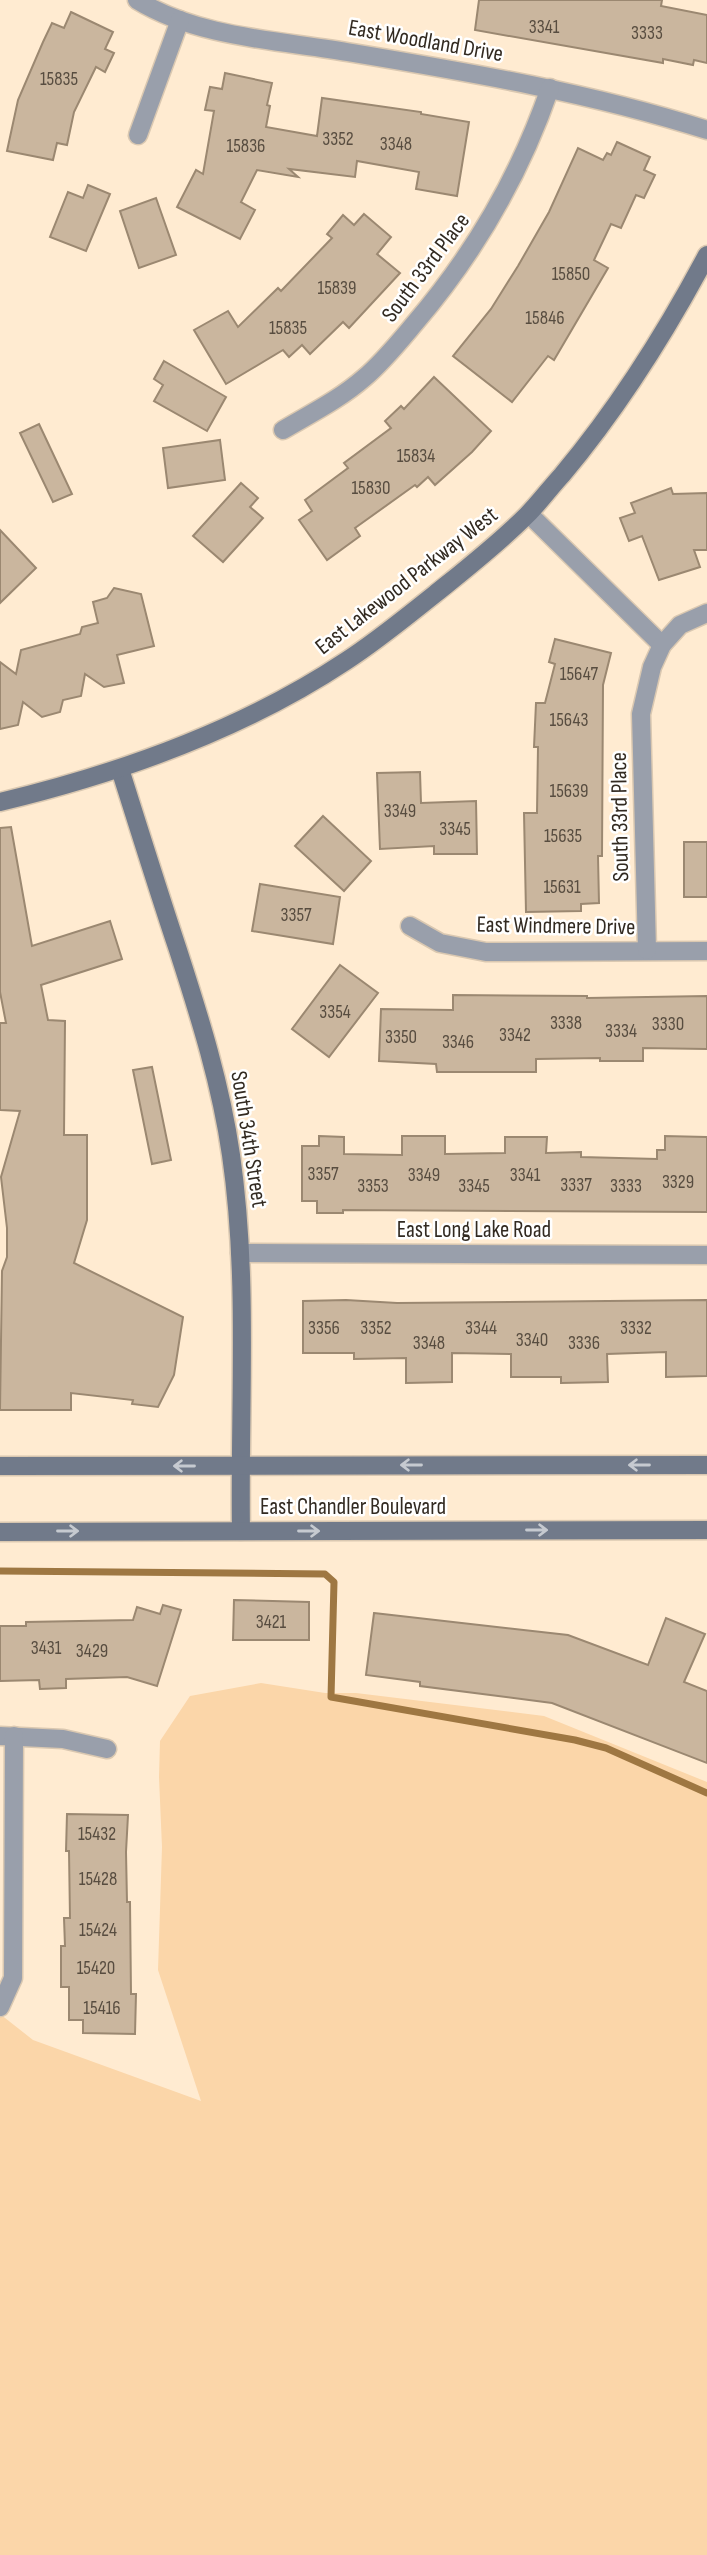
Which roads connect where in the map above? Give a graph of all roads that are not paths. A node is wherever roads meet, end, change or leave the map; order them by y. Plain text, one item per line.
1 (137, 0) edge
2 (180, 20) junction
3 (550, 88) junction
4 (707, 130) edge
5 (138, 135) dead end
6 (707, 255) edge
7 (283, 430) dead end
8 (529, 514) junction
9 (707, 613) edge
10 (662, 645) junction
11 (120, 769) junction
12 (0, 802) edge
13 (410, 926) dead end
14 (647, 950) junction
15 (707, 951) edge
16 (240, 1252) junction
17 (707, 1255) edge
18 (240, 1465) junction
19 (707, 1465) edge
20 (0, 1466) edge
21 (707, 1530) edge
22 (241, 1531) junction
23 (0, 1532) edge
24 (7, 1736) edge
25 (107, 1749) dead end
26 (0, 2007) edge

1 - 2 street, East Woodland Drive
2 - 3 street, East Woodland Drive
2 - 5 street
3 - 4 street, East Woodland Drive
3 - 7 street, South 33rd Place
6 - 8 street, East Lakewood Parkway West
8 - 10 street
8 - 11 street, East Lakewood Parkway West
9 - 10 street
10 - 14 street, South 33rd Place
11 - 12 street, East Lakewood Parkway West
11 - 16 street, South 34th Street
13 - 14 street, East Windmere Drive
14 - 15 street, East Windmere Drive
16 - 17 street, East Long Lake Road
16 - 18 street, South 34th Street
19 -> 18 street, East Chandler Boulevard
18 -> 20 street, East Chandler Boulevard
18 - 22 street, South 34th Street
22 -> 21 street, East Chandler Boulevard
23 -> 22 street, East Chandler Boulevard
24 - 25 street
24 - 26 street

